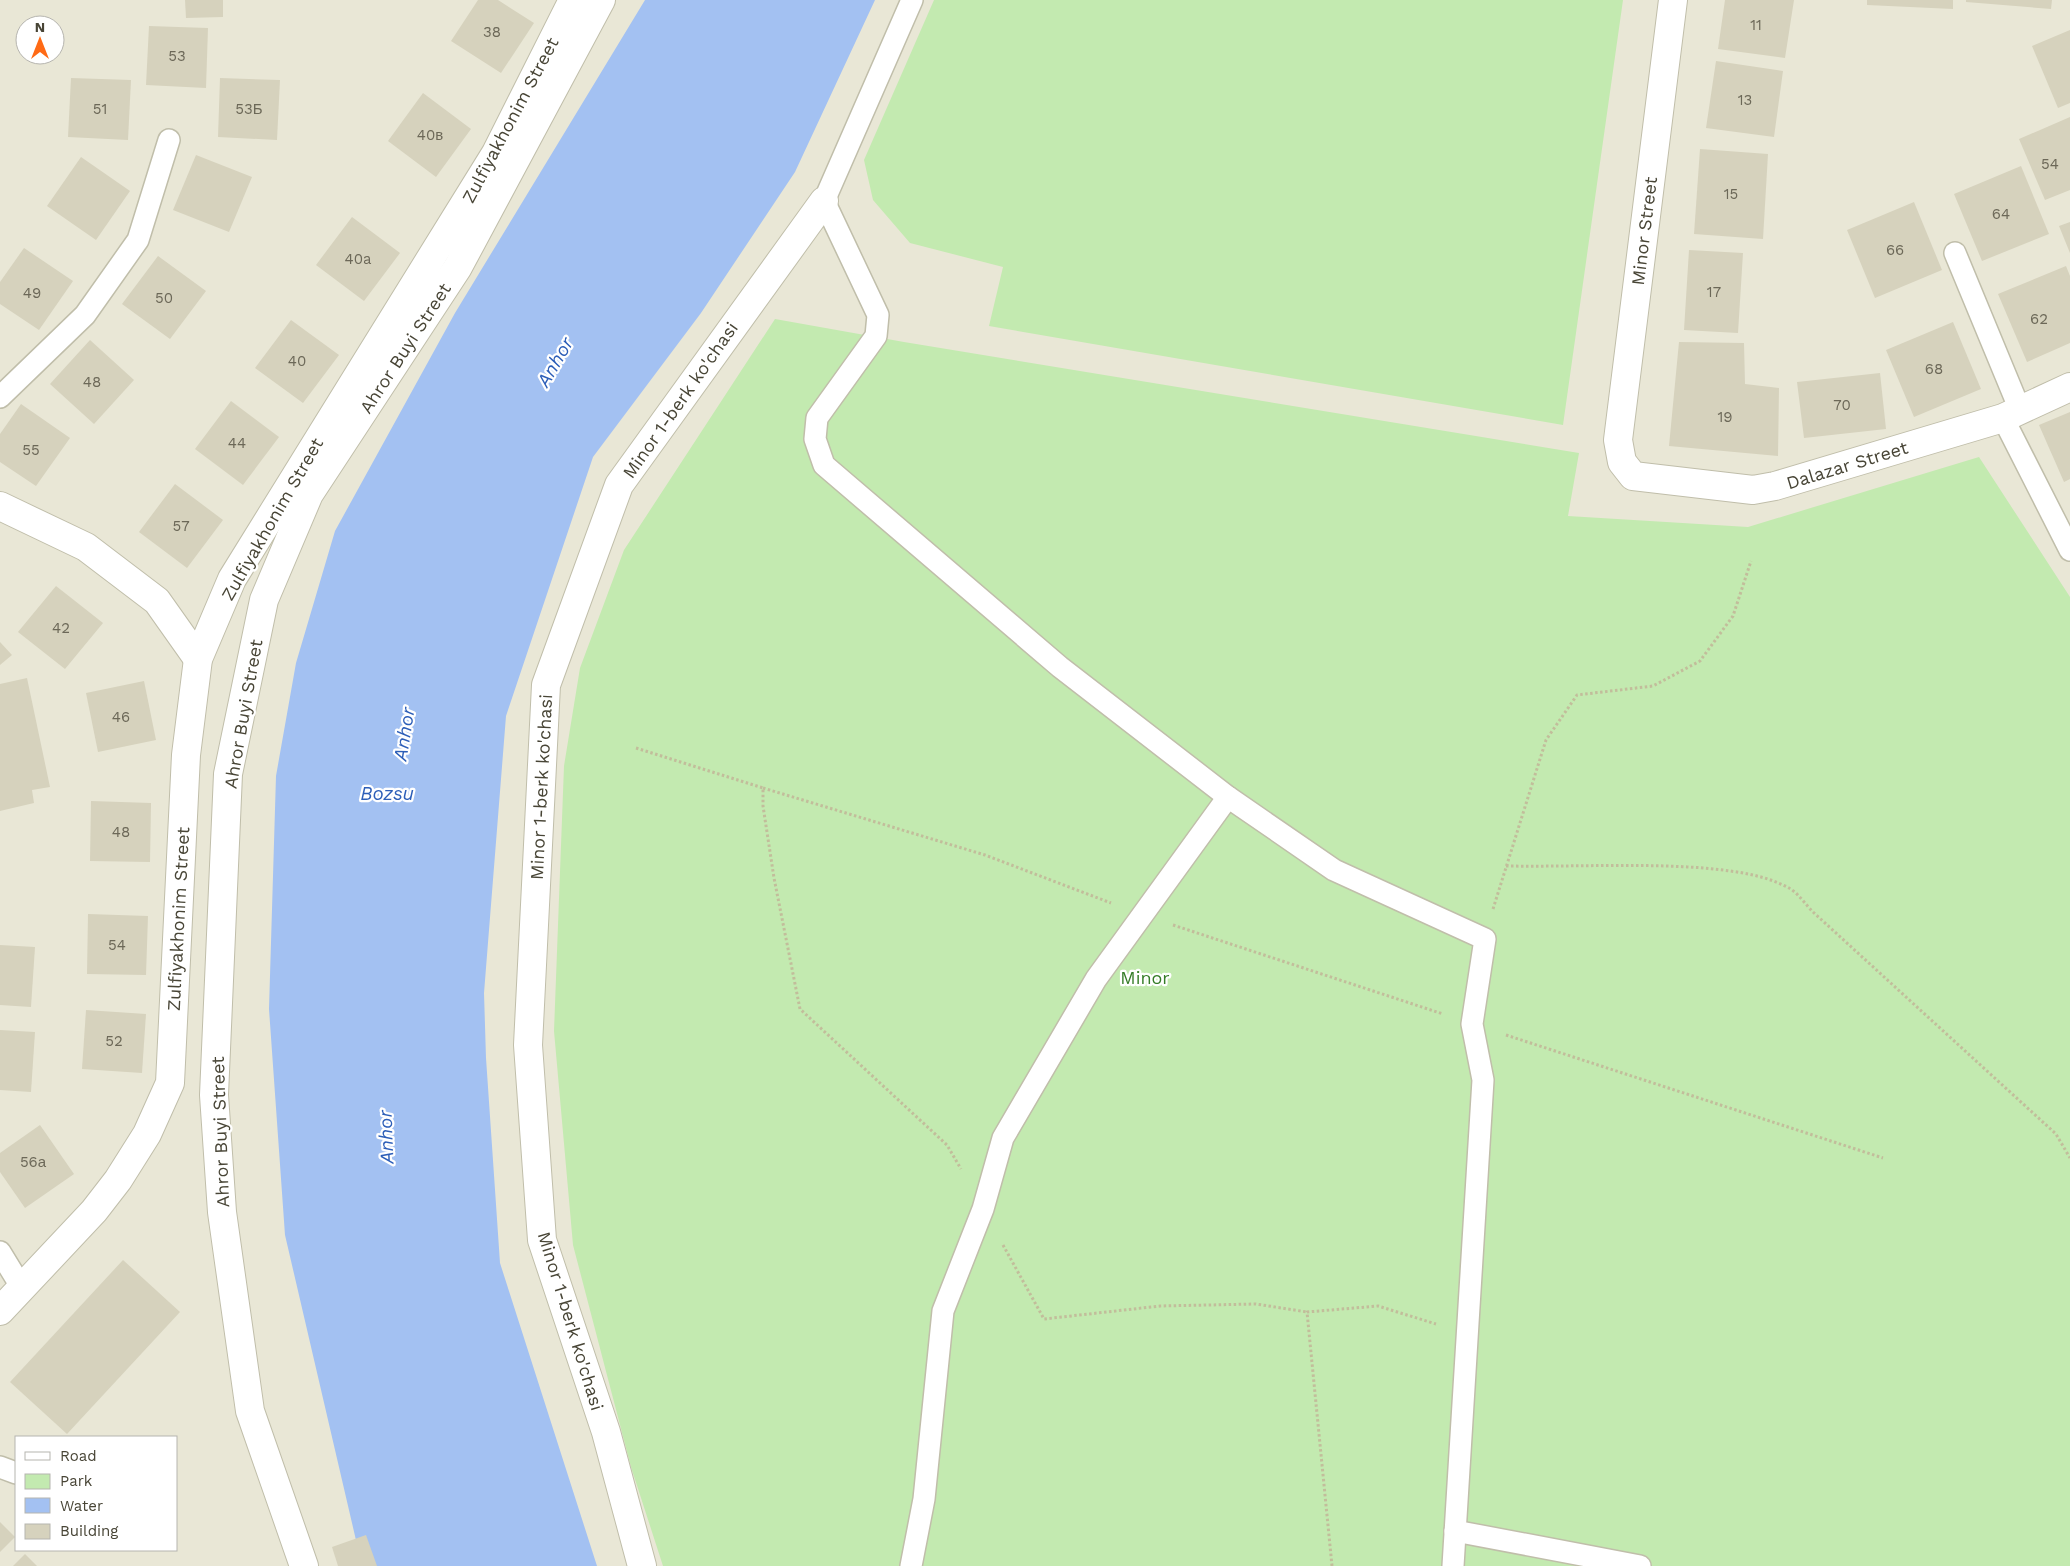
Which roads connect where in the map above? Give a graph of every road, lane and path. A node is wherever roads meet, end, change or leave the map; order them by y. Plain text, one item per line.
1 (574, 0) edge
2 (601, 0) edge
3 (912, 0) edge
4 (1673, 0) edge
5 (169, 140) dead end
6 (824, 201) junction
7 (1955, 254) dead end
8 (2070, 387) edge
9 (0, 397) edge
10 (2011, 414) junction
11 (1622, 462) joint
12 (0, 506) edge
13 (2070, 550) edge
14 (1751, 561) dead end
15 (198, 659) junction
16 (636, 748) dead end
17 (1228, 798) junction
18 (1506, 866) junction
19 (1485, 939) junction
20 (1472, 1024) junction
21 (1883, 1158) dead end
22 (2070, 1158) edge
23 (983, 1210) junction
24 (0, 1252) edge
25 (22, 1288) junction
26 (0, 1311) edge
27 (1307, 1312) junction
28 (1467, 1334) junction
29 (0, 1467) edge
30 (15, 1473) edge
31 (1455, 1531) junction
32 (304, 1566) edge
33 (642, 1566) edge
34 (911, 1566) edge
35 (1332, 1566) edge
36 (1453, 1566) edge
37 (1640, 1566) edge

1 - 15 street, Zulfiyakhonim Street
2 - 32 street, Ahror Buyi Street
3 - 6 lane, Minor 1-berk ko'chasi
4 - 11 street, Minor Street
5 - 9 lane
6 - 17 lane
6 - 33 street, Minor 1-berk ko'chasi
7 - 10 lane
8 - 10 street, Dalazar Street
10 - 11 street, Dalazar Street
10 - 13 lane
12 - 15 street
14 - 18 path
15 - 25 street, Zulfiyakhonim Street
16 - 23 path
17 - 19 lane
17 - 23 lane
18 - 19 path
18 - 22 path
19 - 20 lane
20 - 21 path
20 - 28 lane
23 - 27 path
23 - 34 lane
24 - 25 lane
25 - 26 street, Zulfiyakhonim Street
27 - 28 path
27 - 35 path
28 - 31 lane
29 - 30 lane
31 - 36 lane
31 - 37 lane

